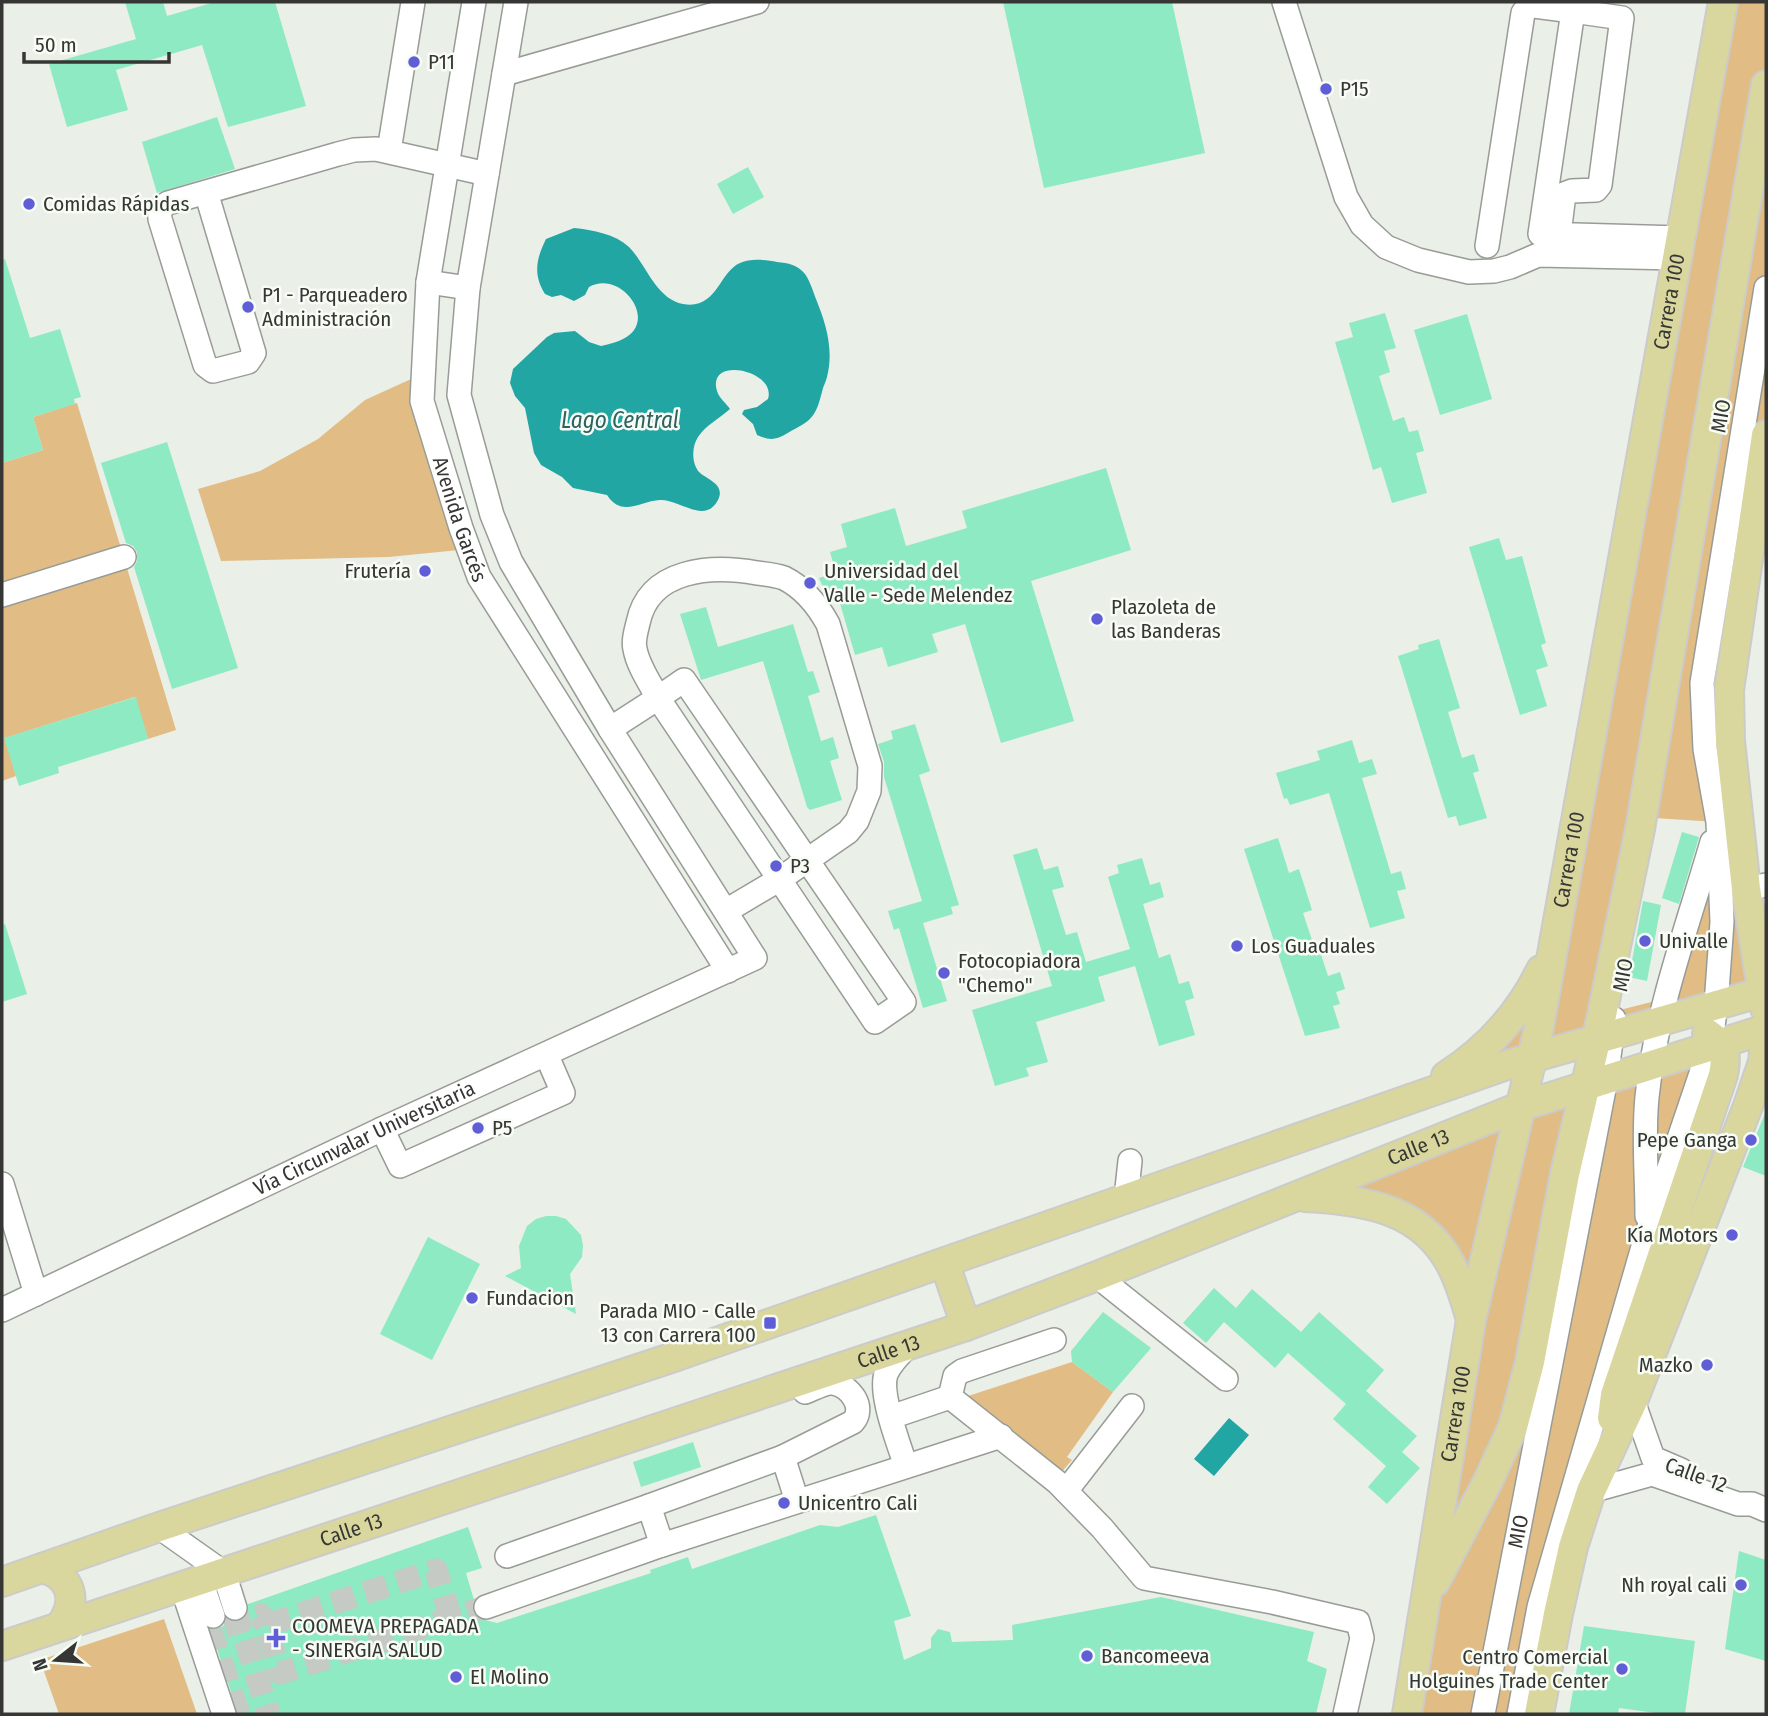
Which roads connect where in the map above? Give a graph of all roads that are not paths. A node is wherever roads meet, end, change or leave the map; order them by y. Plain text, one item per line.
1 (413, 2) edge
2 (474, 2) edge
3 (516, 2) edge
4 (757, 2) edge
5 (1284, 2) edge
6 (1723, 2) edge
7 (1573, 11) junction
8 (504, 74) junction
9 (1766, 85) edge
10 (1766, 150) edge
11 (389, 151) junction
12 (446, 166) junction
13 (487, 174) junction
14 (206, 192) junction
15 (1559, 234) junction
16 (1487, 246) dead end
17 (1679, 248) junction
18 (428, 282) junction
19 (468, 288) junction
20 (1766, 288) edge
21 (1766, 435) edge
22 (492, 515) junction
23 (461, 528) junction
24 (124, 557) dead end
25 (2, 595) edge
26 (658, 698) junction
27 (610, 729) junction
28 (1718, 822) junction
29 (807, 860) junction
30 (780, 879) junction
31 (1756, 887) edge
32 (1561, 908) junction
33 (726, 912) junction
34 (755, 958) joint
35 (728, 971) junction
36 (1765, 991) edge
37 (1716, 1005) junction
38 (1670, 1011) junction
39 (1766, 1023) edge
40 (1766, 1031) edge
41 (1604, 1037) junction
42 (1714, 1042) junction
43 (547, 1056) junction
44 (1532, 1059) junction
45 (1652, 1065) junction
46 (1595, 1083) junction
47 (1762, 1087) edge
48 (1398, 1102) junction
49 (1519, 1108) junction
50 (382, 1129) junction
51 (1130, 1161) dead end
52 (2, 1184) edge
53 (1295, 1197) junction
54 (1126, 1198) junction
55 (1647, 1233) junction
56 (945, 1264) junction
57 (1097, 1276) junction
58 (36, 1294) junction
59 (2, 1309) edge
60 (1471, 1320) junction
61 (966, 1326) junction
62 (1054, 1340) dead end
63 (910, 1344) junction
64 (1226, 1379) dead end
65 (767, 1393) junction
66 (950, 1397) junction
67 (1633, 1401) junction
68 (1132, 1406) dead end
69 (891, 1417) junction
70 (1001, 1436) junction
71 (1608, 1452) junction
72 (783, 1457) junction
73 (906, 1466) junction
74 (1591, 1491) junction
75 (1066, 1492) junction
76 (797, 1500) junction
77 (649, 1506) junction
78 (1759, 1507) edge
79 (159, 1527) junction
80 (662, 1545) junction
81 (507, 1556) dead end
82 (42, 1567) junction
83 (202, 1580) junction
84 (2, 1582) edge
85 (1423, 1603) junction
86 (486, 1607) tunnel mouth
87 (236, 1608) tunnel mouth
88 (213, 1616) tunnel mouth
89 (60, 1626) junction
90 (2, 1646) edge
91 (224, 1714) edge
92 (1345, 1714) edge
93 (1407, 1714) edge
94 (1483, 1714) edge
95 (1519, 1714) edge
96 (1539, 1714) edge

1 - 11 street
2 - 12 street, Avenida Garcés
3 - 8 street, Avenida Garcés
4 - 8 street
5 - 17 street
6 - 17 main road, Carrera 100
7 - 15 street
7 - 15 street
7 - 16 street
8 - 13 street, Avenida Garcés
9 - 41 main road
10 - 41 street, MIO
11 - 12 street
11 - 14 street
12 - 13 street
12 - 18 street, Avenida Garcés
13 - 19 street, Avenida Garcés
14 - 14 street
15 - 17 street
17 - 32 main road, Carrera 100
18 - 19 street
18 - 23 street, Avenida Garcés
19 - 22 street, Avenida Garcés
20 - 28 street, MIO
21 - 31 main road
22 - 23 street
22 - 27 street, Avenida Garcés
23 - 35 street, Avenida Garcés
24 - 25 street
26 - 27 street
26 - 29 street
26 - 29 street
26 - 30 street
27 - 33 street, Avenida Garcés
28 - 37 street, MIO
28 - 38 street, MIO
29 - 30 street
29 - 30 street
30 - 33 street
31 - 36 main road
32 - 44 main road, Carrera 100
32 - 48 main road
33 - 34 street, Avenida Garcés
34 - 35 street, Vía Circunvalar Universitaria
35 - 43 street, Vía Circunvalar Universitaria
36 - 37 main road
36 - 39 main road
37 - 38 main road
37 - 42 street, MIO
38 - 41 main road
38 - 42 main road
38 - 45 street, MIO
40 - 42 main road, Calle 13
40 - 47 main road
41 - 44 main road
41 - 46 main road
42 - 45 main road, Calle 13
42 - 55 street, MIO
42 - 71 main road
43 - 50 street, Vía Circunvalar Universitaria
43 - 50 street
44 - 48 main road
44 - 49 main road, Carrera 100
45 - 46 main road, Calle 13
45 - 55 street, MIO
46 - 49 main road, Calle 13
46 - 85 main road
46 - 94 street, MIO
47 - 67 main road
48 - 54 main road
49 - 53 main road, Calle 13
49 - 60 main road, Carrera 100
50 - 58 street, Vía Circunvalar Universitaria
51 - 54 street
52 - 58 street
53 - 57 main road, Calle 13
53 - 60 main road
54 - 56 main road
55 - 95 street, MIO
56 - 61 main road
56 - 79 main road
57 - 61 main road, Calle 13
57 - 64 street
58 - 59 street, Vía Circunvalar Universitaria
60 - 85 main road, Carrera 100
61 - 63 main road, Calle 13
62 - 66 street
63 - 65 main road, Calle 13
63 - 69 street
65 - 72 street
65 - 83 main road, Calle 13
66 - 69 street
66 - 70 street
67 - 71 main road
67 - 78 street, Calle 12
68 - 75 street
69 - 73 street
70 - 73 street
70 - 75 street
71 - 74 main road
72 - 76 street
72 - 77 street
73 - 76 street
74 - 78 street, Calle 12
74 - 96 main road
75 - 92 street
76 - 80 street
77 - 80 street
77 - 81 street
79 - 82 main road
79 - 83 street
80 - 86 street
82 - 84 main road
82 - 89 main road
83 - 87 street
83 - 88 street
83 - 89 main road, Calle 13
83 - 91 street
85 - 93 main road, Carrera 100
89 - 90 main road, Calle 13

